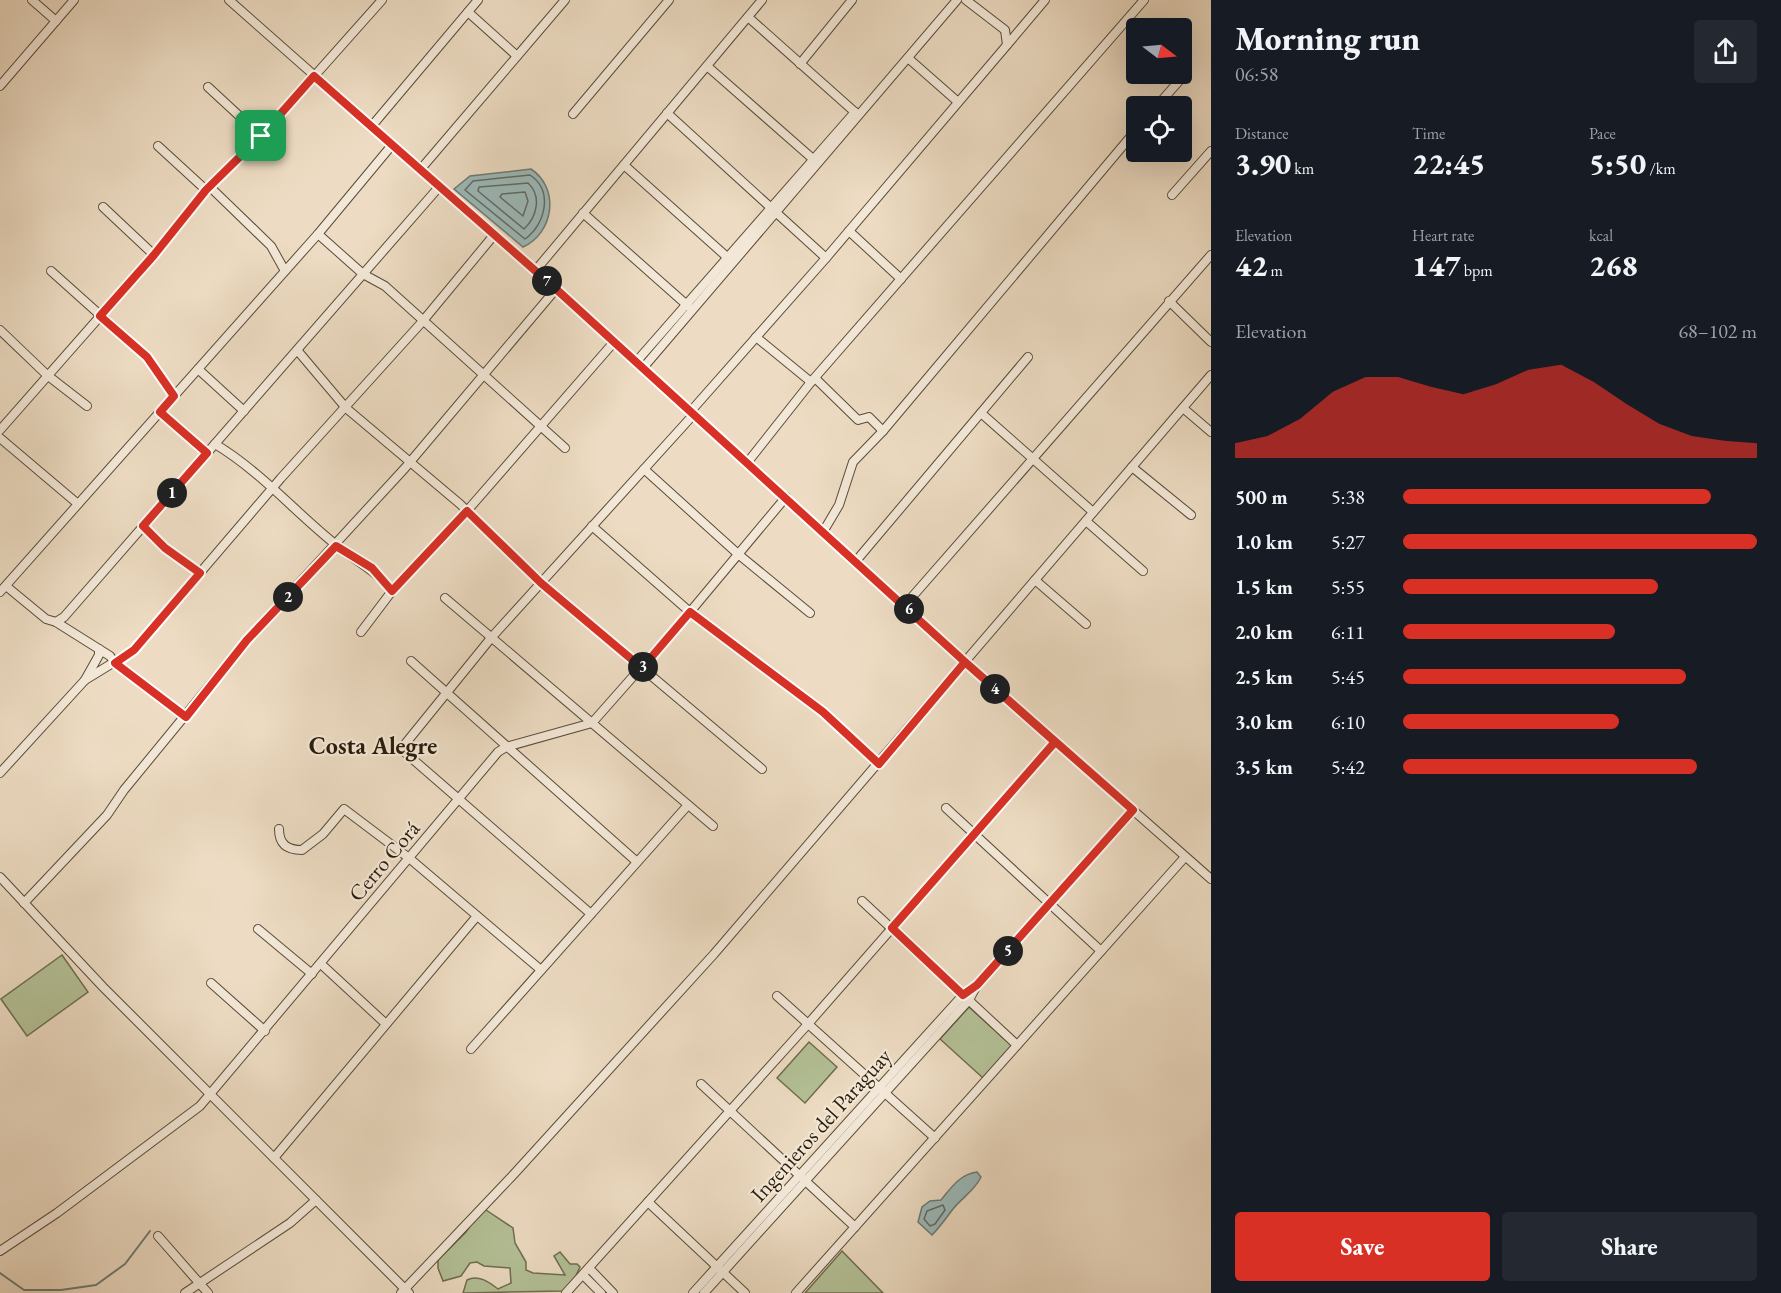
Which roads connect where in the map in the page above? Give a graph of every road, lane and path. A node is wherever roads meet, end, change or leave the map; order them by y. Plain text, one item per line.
1 (32, 0) edge
2 (74, 0) edge
3 (229, 0) edge
4 (382, 0) edge
5 (478, 0) edge
6 (565, 0) edge
7 (669, 0) edge
8 (762, 0) edge
9 (852, 0) edge
10 (957, 0) edge
11 (966, 0) edge
12 (1045, 0) edge
13 (1144, 0) edge
14 (468, 12) junction
15 (748, 17) junction
16 (57, 21) junction
17 (1007, 45) junction
18 (517, 56) junction
19 (908, 58) junction
20 (800, 64) junction
21 (707, 66) junction
22 (314, 76) junction
23 (1176, 84) edge
24 (0, 87) edge
25 (208, 87) dead end
26 (1166, 96) edge
27 (958, 102) junction
28 (667, 113) junction
29 (573, 114) dead end
30 (857, 114) junction
31 (371, 127) junction
32 (261, 136) junction
33 (1126, 142) edge
34 (392, 145) junction
35 (158, 146) dead end
36 (1211, 151) edge
37 (813, 159) junction
38 (624, 165) junction
39 (420, 170) junction
40 (439, 187) junction
41 (207, 188) junction
42 (1172, 195) dead end
43 (103, 207) dead end
44 (773, 210) junction
45 (583, 213) junction
46 (849, 231) junction
47 (318, 234) junction
48 (494, 235) junction
49 (154, 255) junction
50 (1211, 255) edge
51 (727, 257) junction
52 (826, 258) junction
53 (51, 271) dead end
54 (285, 271) junction
55 (535, 271) junction
56 (363, 274) junction
57 (902, 279) junction
58 (556, 289) junction
59 (1169, 301) junction
60 (689, 307) junction
61 (100, 316) junction
62 (422, 322) junction
63 (0, 330) edge
64 (756, 337) junction
65 (614, 342) junction
66 (1211, 342) edge
67 (297, 350) junction
68 (1028, 357) dead end
69 (636, 362) junction
70 (643, 368) junction
71 (198, 369) junction
72 (47, 375) junction
73 (483, 375) junction
74 (1211, 375) edge
75 (813, 380) junction
76 (174, 396) junction
77 (87, 406) dead end
78 (346, 408) junction
79 (1183, 408) junction
80 (244, 411) junction
81 (160, 412) junction
82 (692, 413) junction
83 (981, 413) junction
84 (541, 426) junction
85 (0, 430) edge
86 (883, 431) junction
87 (1211, 432) edge
88 (0, 438) edge
89 (215, 444) junction
90 (565, 448) dead end
91 (207, 453) junction
92 (1032, 458) junction
93 (410, 462) junction
94 (747, 463) junction
95 (1132, 467) junction
96 (644, 469) junction
97 (272, 488) junction
98 (786, 497) junction
99 (78, 504) junction
100 (467, 511) junction
101 (1093, 512) junction
102 (1191, 515) dead end
103 (1086, 521) junction
104 (143, 526) junction
105 (592, 526) junction
106 (824, 532) junction
107 (336, 546) junction
108 (738, 554) junction
109 (856, 561) junction
110 (1143, 571) dead end
111 (200, 573) junction
112 (1035, 580) junction
113 (541, 583) junction
114 (6, 585) junction
115 (392, 591) junction
116 (0, 592) edge
117 (445, 598) dead end
118 (905, 605) junction
119 (690, 612) junction
120 (810, 614) dead end
121 (56, 622) junction
122 (1086, 624) dead end
123 (361, 632) dead end
124 (491, 638) junction
125 (99, 649) junction
126 (411, 662) dead end
127 (965, 662) junction
128 (115, 663) junction
129 (642, 668) junction
130 (85, 680) junction
131 (448, 693) junction
132 (186, 717) junction
133 (592, 723) junction
134 (1055, 742) junction
135 (506, 747) junction
136 (879, 764) junction
137 (762, 769) dead end
138 (0, 773) edge
139 (458, 800) junction
140 (688, 805) junction
141 (946, 808) dead end
142 (1133, 810) junction
143 (713, 826) dead end
144 (279, 829) dead end
145 (975, 834) junction
146 (1185, 856) junction
147 (409, 858) junction
148 (637, 862) junction
149 (0, 877) edge
150 (1211, 879) edge
151 (862, 901) dead end
152 (24, 903) junction
153 (1050, 903) junction
154 (591, 914) junction
155 (477, 916) junction
156 (892, 928) junction
157 (258, 929) dead end
158 (1101, 951) junction
159 (321, 964) junction
160 (541, 970) junction
161 (312, 974) junction
162 (211, 983) dead end
163 (777, 996) dead end
164 (966, 998) junction
165 (386, 1024) junction
166 (808, 1024) junction
167 (265, 1031) junction
168 (1017, 1045) junction
169 (471, 1049) dead end
170 (701, 1084) dead end
171 (882, 1090) junction
172 (211, 1095) junction
173 (730, 1111) junction
174 (935, 1138) junction
175 (274, 1158) junction
176 (803, 1178) junction
177 (316, 1200) junction
178 (648, 1202) junction
179 (855, 1227) junction
180 (158, 1236) dead end
181 (0, 1251) edge
182 (589, 1268) junction
183 (720, 1269) junction
184 (583, 1275) junction
185 (201, 1283) junction
186 (405, 1292) edge
187 (185, 1293) edge
188 (208, 1293) edge
189 (566, 1293) edge
190 (601, 1293) edge
191 (613, 1293) edge
192 (693, 1293) edge
193 (704, 1293) edge
194 (746, 1293) edge
195 (796, 1293) edge

1 - 16 street
2 - 16 street
3 - 22 street
4 - 22 street
5 - 14 street
6 - 18 street
7 - 29 street
8 - 15 street
9 - 20 street
10 - 19 street
11 - 17 street
12 - 17 street
13 - 57 street
14 - 18 street
14 - 31 street
15 - 20 street
15 - 21 street
16 - 24 street
17 - 27 street
18 - 39 street
19 - 27 street
19 - 30 street
20 - 30 street
21 - 28 street
21 - 37 street
22 - 31 street
22 - 32 street
23 - 26 street
25 - 32 street
27 - 46 street
28 - 38 street
28 - 44 street
30 - 37 street
30 - 44 street
31 - 34 street
32 - 41 street
33 - 86 street
34 - 39 street
34 - 47 street
35 - 41 street
36 - 42 street
37 - 44 street
38 - 45 street
38 - 51 street
39 - 40 street
40 - 48 street
40 - 56 street
41 - 49 street
41 - 54 street
43 - 49 street
44 - 51 street
44 - 52 street
44 - 60 street
45 - 55 street
45 - 60 street
46 - 52 street
46 - 57 street
47 - 54 street
47 - 56 street
48 - 55 street
48 - 62 street
49 - 61 street
50 - 59 street
51 - 60 street
52 - 64 street
53 - 61 street
54 - 71 street
55 - 58 street
56 - 62 street
56 - 67 street
57 - 75 street
58 - 65 street
58 - 73 street
59 - 66 street
59 - 92 street
60 - 69 street
60 - 70 street
61 - 72 street
61 - 76 street
62 - 73 street
62 - 78 street
63 - 72 street
64 - 75 street
64 - 82 street
65 - 69 street
65 - 84 street
67 - 78 street
67 - 80 street
68 - 83 street
69 - 70 street
70 - 82 street
71 - 76 street
71 - 80 street
72 - 77 street
72 - 85 street
73 - 84 street
73 - 93 street
74 - 79 street
75 - 86 street
75 - 94 street
76 - 81 street
78 - 93 street
78 - 97 street
79 - 87 street
79 - 95 street
80 - 89 street
81 - 91 street
81 - 99 street
82 - 94 street
82 - 96 street
83 - 92 street
83 - 109 street
84 - 90 street
84 - 100 street
86 - 106 street
88 - 99 street
89 - 91 street
89 - 97 street
91 - 104 street
92 - 101 street
92 - 118 street
93 - 100 street
93 - 107 street
94 - 98 street
95 - 101 street
95 - 102 street
96 - 105 street
96 - 108 street
97 - 107 street
97 - 111 street
98 - 106 street
98 - 108 street
99 - 114 street
100 - 113 street
100 - 115 street
101 - 103 street
103 - 110 street
103 - 112 street
104 - 111 street
104 - 121 street
105 - 113 street
105 - 119 street
106 - 109 street
107 - 115 street
107 - 132 street
108 - 119 street
108 - 120 street
109 - 118 street
111 - 128 street
112 - 122 street
112 - 127 street
113 - 124 street
113 - 129 street
114 - 116 street
114 - 121 street
115 - 123 street
117 - 124 street
118 - 127 street
119 - 129 street
119 - 136 street
121 - 125 street
124 - 131 street
124 - 133 street
125 - 128 street
125 - 130 street
126 - 131 street
127 - 134 street
127 - 136 street
128 - 130 street
128 - 132 street
129 - 133 street
129 - 137 street
130 - 138 street
131 - 135 street
131 - 139 street
132 - 152 street
133 - 135 street, Cerro Corá
133 - 140 street
134 - 142 street
134 - 145 street
135 - 139 street, Cerro Corá
135 - 148 street
136 - 186 street
139 - 147 street, Cerro Corá
139 - 154 street
140 - 143 street
140 - 148 street
141 - 145 street
142 - 146 street
142 - 153 street, Ingenieros del Paraguay
144 - 147 street
145 - 153 street
145 - 156 street
146 - 150 street
146 - 158 street
147 - 155 street
147 - 159 street, Cerro Corá
148 - 154 street
149 - 152 street
151 - 156 street
152 - 172 street
153 - 158 street
153 - 164 street, Ingenieros del Paraguay
154 - 160 street
155 - 160 street
155 - 165 street
156 - 164 street
156 - 166 street
157 - 161 street
158 - 168 street
159 - 161 street, Cerro Corá
159 - 165 street
160 - 169 street
161 - 167 street, Cerro Corá
162 - 167 street
163 - 166 street
164 - 168 street
164 - 171 street, Ingenieros del Paraguay
165 - 175 street
166 - 171 street
166 - 173 street
167 - 172 street, Cerro Corá
168 - 174 street
170 - 173 street
171 - 174 street
171 - 176 street, Ingenieros del Paraguay
172 - 175 street
172 - 181 street, Cerro Corá
173 - 176 street
173 - 178 street
174 - 179 street
175 - 177 street
176 - 179 street
176 - 183 street, Ingenieros del Paraguay
177 - 185 street
177 - 186 street
178 - 182 street
178 - 183 street
179 - 195 street
180 - 185 street
182 - 184 street
182 - 191 street
183 - 192 street, Ingenieros del Paraguay
183 - 193 street, Ingenieros del Paraguay
183 - 194 street
184 - 189 street
184 - 190 street
185 - 187 street
185 - 188 street

